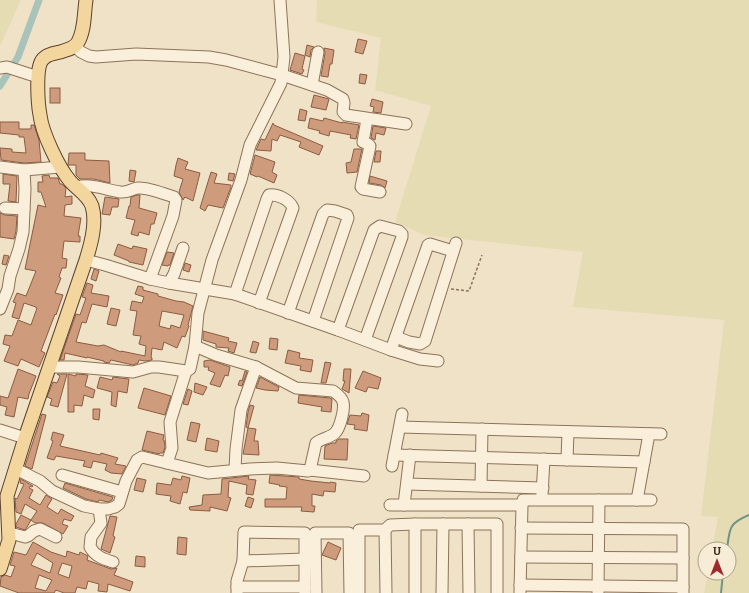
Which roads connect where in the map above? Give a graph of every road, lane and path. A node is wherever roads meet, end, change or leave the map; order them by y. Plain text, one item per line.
1 (86, 0) edge
2 (280, 0) edge
3 (75, 46) junction
4 (318, 52) dead end
5 (7, 68) edge
6 (282, 75) junction
7 (38, 77) junction
8 (312, 85) junction
9 (367, 119) junction
10 (406, 124) dead end
11 (0, 167) edge
12 (60, 167) junction
13 (24, 170) junction
14 (77, 187) junction
15 (380, 192) dead end
16 (5, 208) dead end
17 (24, 209) junction
18 (183, 248) dead end
19 (482, 255) dead end
20 (86, 260) junction
21 (150, 279) junction
22 (169, 283) junction
23 (441, 288) junction
24 (204, 290) junction
25 (235, 294) junction
26 (258, 302) junction
27 (0, 309) edge
28 (288, 313) junction
29 (313, 321) junction
30 (338, 330) junction
31 (396, 337) junction
32 (365, 340) junction
33 (195, 346) junction
34 (391, 350) junction
35 (438, 361) dead end
36 (49, 367) junction
37 (256, 367) junction
38 (186, 371) junction
39 (402, 414) dead end
40 (400, 427) junction
41 (482, 429) junction
42 (0, 430) edge
43 (568, 432) junction
44 (649, 434) junction
45 (661, 434) dead end
46 (25, 438) junction
47 (394, 454) junction
48 (410, 455) junction
49 (481, 457) junction
50 (544, 459) junction
51 (567, 460) junction
52 (644, 462) junction
53 (167, 463) junction
54 (392, 466) dead end
55 (16, 469) junction
56 (235, 470) junction
57 (310, 470) junction
58 (62, 475) dead end
59 (364, 476) dead end
60 (407, 484) junction
61 (481, 486) junction
62 (543, 488) junction
63 (122, 492) junction
64 (542, 500) junction
65 (599, 500) junction
66 (637, 500) junction
67 (651, 500) dead end
68 (390, 505) dead end
69 (404, 505) junction
70 (522, 505) junction
71 (99, 509) junction
72 (415, 524) junction
73 (442, 524) junction
74 (468, 524) junction
75 (521, 528) junction
76 (599, 528) junction
77 (385, 530) junction
78 (10, 533) junction
79 (56, 537) dead end
80 (521, 557) junction
81 (599, 558) junction
82 (683, 558) junction
83 (305, 559) junction
84 (243, 561) junction
85 (113, 562) dead end
86 (0, 569) edge
87 (520, 589) edge
88 (237, 590) edge
89 (305, 590) edge
90 (598, 590) edge
91 (683, 590) edge
92 (316, 593) edge
93 (350, 593) edge
94 (358, 593) edge
95 (386, 593) edge
96 (415, 593) edge
97 (442, 593) edge
98 (469, 593) edge
99 (497, 593) edge

1 - 3 main road
2 - 6 street
3 - 6 street
3 - 7 main road
4 - 8 street
5 - 7 street
6 - 8 street
6 - 24 street
7 - 12 main road
8 - 9 street
9 - 10 street
9 - 15 street
11 - 13 street
12 - 13 street
12 - 14 main road
13 - 17 street
14 - 20 main road
14 - 21 street
16 - 17 street
17 - 27 street
18 - 22 street
19 - 23 path
20 - 21 street
20 - 36 main road
21 - 22 street
22 - 24 street
23 - 31 street
23 - 31 street
24 - 25 street
24 - 33 street
25 - 26 street
25 - 26 street
26 - 28 street
28 - 29 street
28 - 29 street
29 - 30 street
30 - 32 street
30 - 32 street
31 - 34 street
32 - 34 street
33 - 37 street
33 - 38 street
34 - 35 street
36 - 38 street
36 - 46 main road
37 - 56 street
37 - 57 street
38 - 53 street
39 - 40 street
40 - 41 street
40 - 47 street
41 - 43 street
41 - 49 street
42 - 46 street
43 - 44 street
43 - 51 street
44 - 45 street
44 - 52 street
46 - 55 main road
47 - 48 street
47 - 54 street
48 - 49 street
48 - 60 street
49 - 50 street
49 - 61 street
50 - 51 street
50 - 62 street
51 - 52 street
52 - 66 street
53 - 56 street
53 - 63 street
55 - 71 street
55 - 78 main road
56 - 57 street
57 - 59 street
58 - 63 street
60 - 61 street
60 - 69 street
61 - 62 street
62 - 64 street
63 - 71 street
64 - 65 street
64 - 70 street
65 - 66 street
65 - 76 street
66 - 67 street
68 - 69 street
69 - 70 street
70 - 75 street
71 - 85 street
72 - 73 street
72 - 77 street
72 - 96 street
73 - 74 street
73 - 97 street
74 - 98 street
74 - 99 street
75 - 76 street
75 - 80 street
76 - 81 street
76 - 82 street
77 - 94 street
77 - 95 street
78 - 79 street
78 - 86 main road
80 - 81 street
80 - 87 street
81 - 82 street
81 - 90 street
82 - 91 street
83 - 84 street
83 - 84 street
83 - 89 street
84 - 88 street
87 - 90 street
88 - 89 street
90 - 91 street
92 - 93 street

